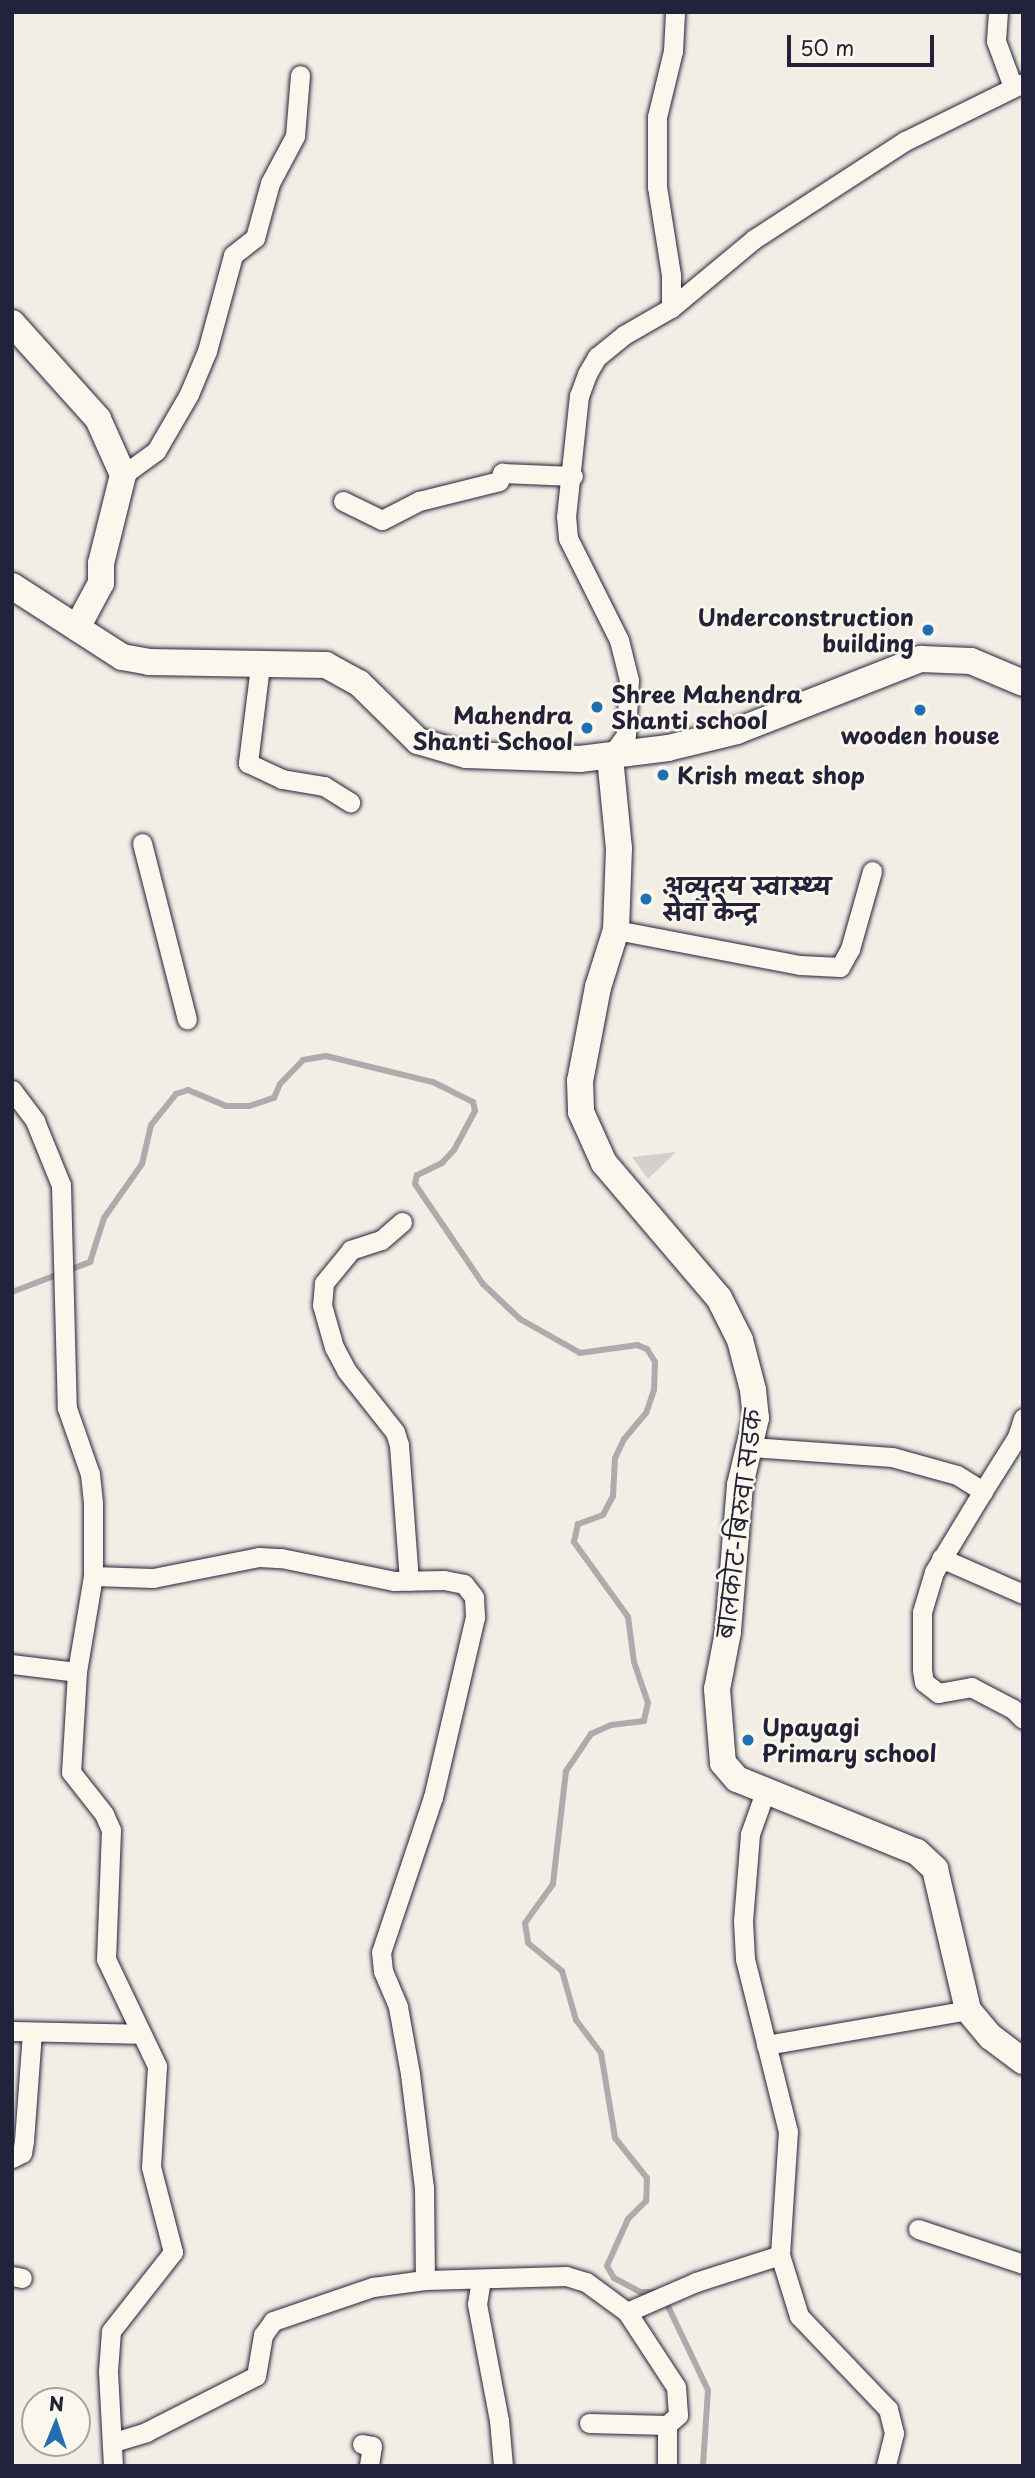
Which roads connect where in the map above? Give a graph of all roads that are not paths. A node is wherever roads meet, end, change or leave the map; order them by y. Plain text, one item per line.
1 (675, 12) edge
2 (998, 12) edge
3 (300, 75) dead end
4 (1018, 85) edge
5 (671, 309) junction
6 (12, 323) edge
7 (123, 475) junction
8 (573, 476) junction
9 (343, 501) dead end
10 (14, 589) edge
11 (77, 628) junction
12 (260, 666) junction
13 (1023, 683) edge
14 (610, 757) junction
15 (350, 802) dead end
16 (142, 843) dead end
17 (872, 871) dead end
18 (616, 930) junction
19 (187, 1019) dead end
20 (12, 1090) edge
21 (402, 1222) dead end
22 (1023, 1418) edge
23 (751, 1447) junction
24 (983, 1491) junction
25 (941, 1558) junction
26 (93, 1576) junction
27 (409, 1581) junction
28 (1023, 1594) edge
29 (12, 1664) edge
30 (77, 1672) junction
31 (1023, 1719) edge
32 (765, 1792) junction
33 (968, 2010) junction
34 (22, 2032) edge
35 (140, 2034) junction
36 (766, 2045) junction
37 (1023, 2061) edge
38 (12, 2158) edge
39 (918, 2230) dead end
40 (780, 2255) junction
41 (1023, 2264) edge
42 (481, 2279) junction
43 (425, 2280) junction
44 (627, 2312) junction
45 (589, 2423) dead end
46 (667, 2425) junction
47 (114, 2442) junction
48 (362, 2444) dead end
49 (113, 2466) edge
50 (369, 2466) edge
51 (503, 2466) edge
52 (667, 2466) edge
53 (886, 2466) edge

1 - 5 street
2 - 4 street
3 - 7 street
4 - 5 street
5 - 8 street
6 - 7 main road
7 - 11 main road
8 - 9 street
8 - 14 street
10 - 11 main road
11 - 12 main road
12 - 14 main road
12 - 15 street
13 - 14 main road
14 - 18 main road, बालकोट-बिरुवा सडक
16 - 19 street
17 - 18 street
18 - 23 main road, बालकोट-बिरुवा सडक
20 - 26 street
21 - 27 street
22 - 24 street
23 - 24 street
23 - 32 main road, बालकोट-बिरुवा सडक
24 - 25 street
25 - 28 street
25 - 31 street
26 - 27 street
26 - 30 street
27 - 43 street
29 - 30 street
30 - 35 street
32 - 33 main road, बालकोट-बिरुवा सडक
32 - 36 street
33 - 36 street
33 - 37 main road, बालकोट-बिरुवा सडक
34 - 35 street
34 - 38 street
35 - 47 street
36 - 40 street
39 - 41 street
40 - 44 street
40 - 53 street
42 - 43 street
42 - 44 street
42 - 51 street
43 - 47 street
44 - 46 street
45 - 46 street
46 - 52 street
47 - 49 street
48 - 50 street

